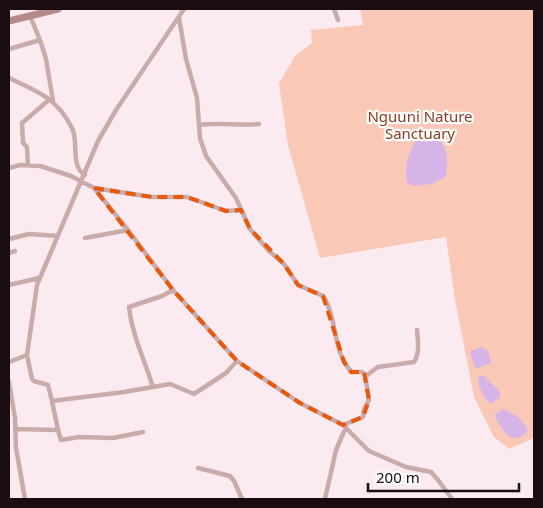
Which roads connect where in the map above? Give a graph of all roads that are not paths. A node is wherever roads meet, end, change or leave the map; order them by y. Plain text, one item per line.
1 (56, 9) edge
2 (184, 9) edge
3 (334, 9) edge
4 (30, 16) junction
5 (179, 18) junction
6 (338, 20) dead end
7 (9, 21) edge
8 (40, 40) junction
9 (9, 49) edge
10 (9, 78) edge
11 (52, 100) junction
12 (259, 124) dead end
13 (199, 125) junction
14 (28, 165) junction
15 (9, 168) edge
16 (85, 175) junction
17 (82, 181) junction
18 (94, 188) junction
19 (241, 210) junction
20 (128, 230) junction
21 (58, 236) junction
22 (85, 238) dead end
23 (9, 239) edge
24 (14, 251) dead end
25 (9, 253) edge
26 (39, 278) junction
27 (9, 285) edge
28 (173, 290) junction
29 (417, 330) dead end
30 (27, 355) junction
31 (237, 361) junction
32 (9, 362) edge
33 (366, 376) junction
34 (9, 382) edge
35 (153, 388) junction
36 (52, 401) junction
37 (345, 426) junction
38 (58, 430) junction
39 (16, 431) junction
40 (9, 432) edge
41 (143, 432) dead end
42 (198, 468) dead end
43 (25, 499) edge
44 (242, 499) edge
45 (325, 499) edge
46 (452, 499) edge

1 - 4 main road
2 - 5 street
3 - 6 street
4 - 7 main road
4 - 8 street
5 - 13 street
5 - 16 street
8 - 9 street
8 - 11 street
10 - 11 street
11 - 14 street
11 - 16 street
12 - 13 street
13 - 19 street
14 - 15 street
14 - 17 street
16 - 17 street
17 - 18 street
17 - 21 street
18 - 19 street
18 - 20 street
19 - 33 street
20 - 22 street
20 - 28 street
21 - 23 street
21 - 26 street
24 - 25 street
26 - 27 street
26 - 30 street
28 - 31 street
28 - 35 street
29 - 33 street
30 - 32 street
30 - 36 street
31 - 35 street
31 - 37 street
33 - 37 street
34 - 39 street
35 - 36 street
36 - 38 street
37 - 45 street
37 - 46 street
38 - 39 street
38 - 41 street
39 - 40 street
39 - 43 street
42 - 44 street

